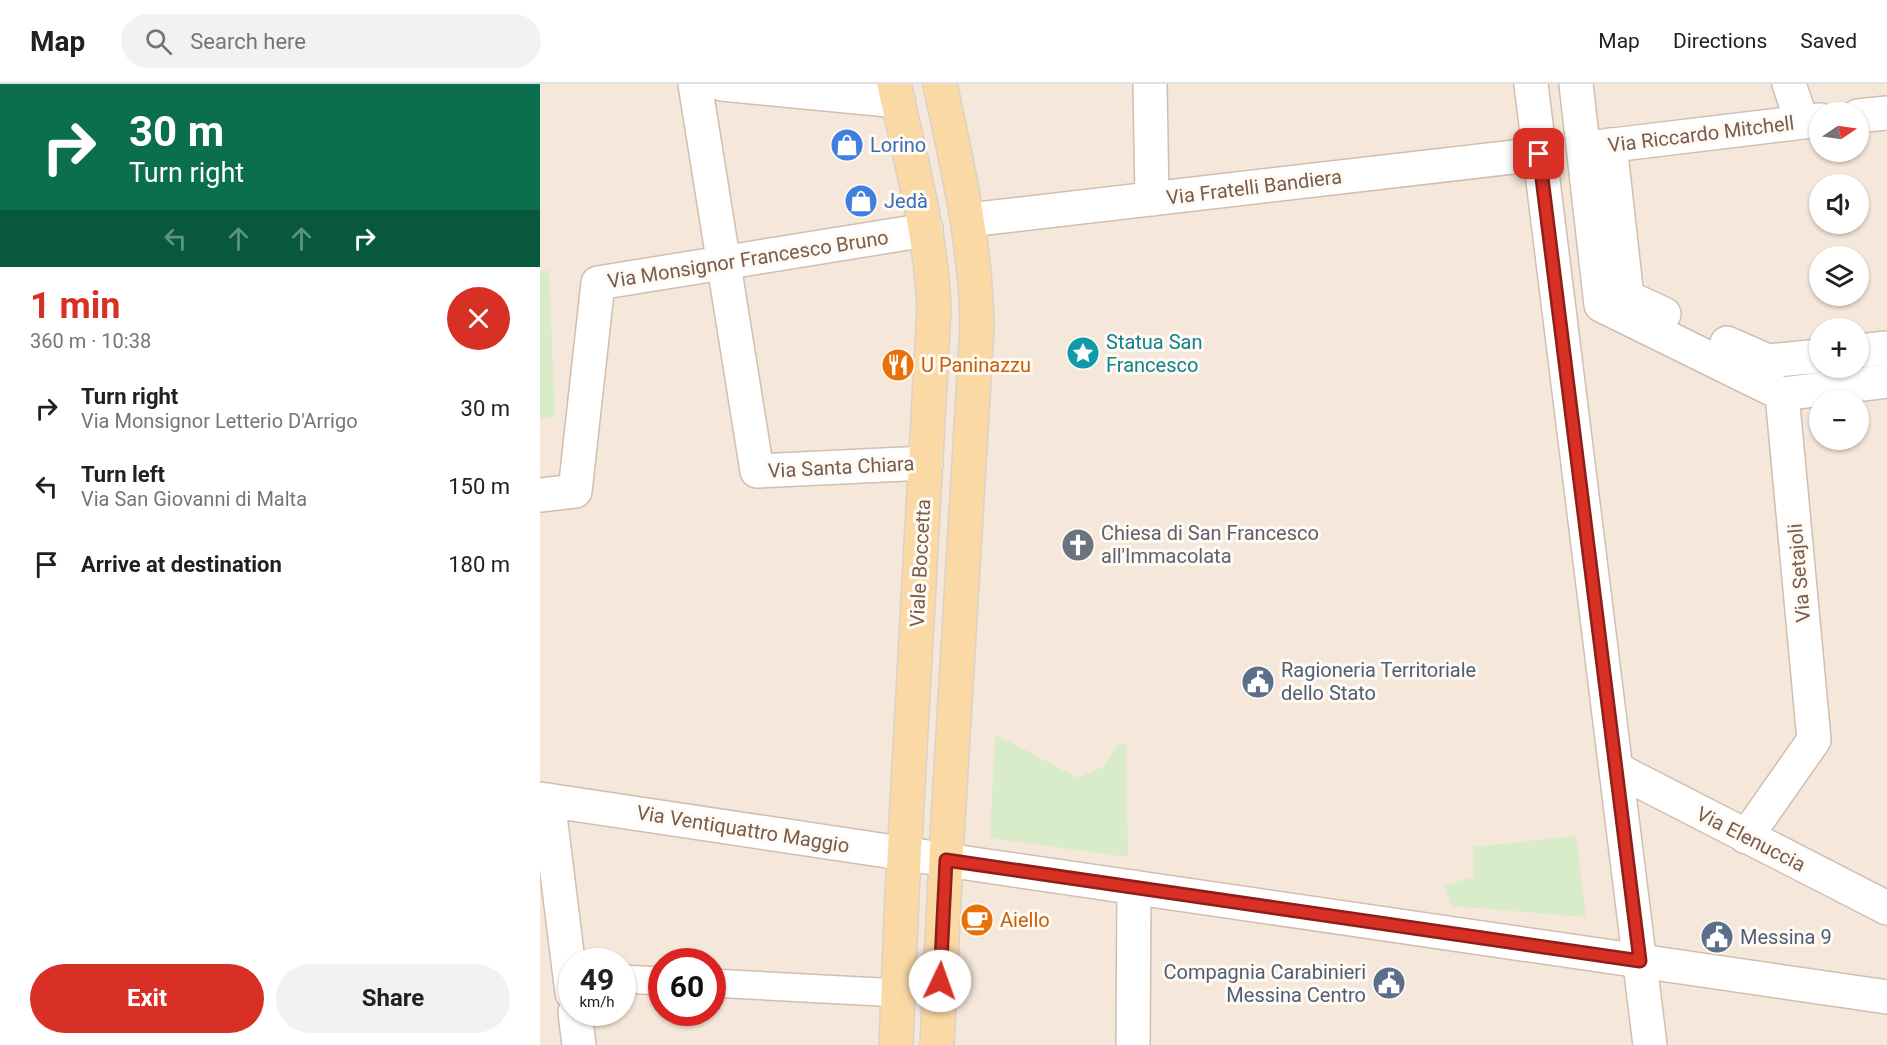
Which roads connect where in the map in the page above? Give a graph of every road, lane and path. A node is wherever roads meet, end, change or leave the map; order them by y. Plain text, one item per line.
1 (695, 84) edge
2 (722, 84) edge
3 (940, 84) edge
4 (1150, 84) edge
5 (1531, 84) edge
6 (1576, 84) edge
7 (1789, 84) edge
8 (896, 93) edge
9 (1887, 113) edge
10 (1869, 115) edge
11 (1809, 118) edge
12 (1809, 121) edge
13 (1597, 147) junction
14 (1539, 154) junction
15 (1152, 199) junction
16 (969, 220) junction
17 (926, 230) junction
18 (723, 262) junction
19 (1887, 348) edge
20 (1869, 350) edge
21 (1809, 357) edge
22 (1887, 381) edge
23 (1782, 394) junction
24 (926, 463) junction
25 (540, 495) edge
26 (1616, 769) junction
27 (544, 799) edge
28 (1746, 837) junction
29 (904, 853) junction
30 (946, 860) junction
31 (1134, 887) junction
32 (1887, 908) edge
33 (562, 948) edge
34 (1640, 961) junction
35 (726, 984) edge
36 (898, 993) junction
37 (1887, 997) edge
38 (576, 1026) edge
39 (579, 1045) edge
40 (896, 1045) edge
41 (937, 1045) edge
42 (1133, 1045) edge
43 (1650, 1045) edge

1 - 18 street
2 - 8 street
3 - 16 main road
4 - 15 street
5 - 14 street
6 - 13 street
7 - 11 street
8 - 17 main road, Viale Boccetta
9 - 10 street
12 - 13 street, Via Riccardo Mitchell
13 - 21 street
13 - 23 street
14 - 15 street, Via Fratelli Bandiera
14 - 26 street
15 - 16 street, Via Fratelli Bandiera
16 - 30 main road
17 - 18 street, Via Monsignor Francesco Bruno
17 - 24 main road, Viale Boccetta
18 - 24 street, Via Santa Chiara
18 - 25 street, Via Monsignor Francesco Bruno
19 - 20 street
22 - 23 street
23 - 28 street, Via Setajoli
24 - 29 main road, Viale Boccetta
26 - 28 street, Via Elenuccia
26 - 34 street
27 - 29 street, Via Ventiquattro Maggio
27 - 33 street
28 - 32 street, Via Elenuccia
29 - 30 street, Via Ventiquattro Maggio
29 - 36 main road, Viale Boccetta
30 - 31 street, Via Ventiquattro Maggio
30 - 41 main road
31 - 34 street, Via Ventiquattro Maggio
31 - 42 street
34 - 37 street, Via Ventiquattro Maggio
34 - 43 street
35 - 36 street
36 - 40 main road, Viale Boccetta
38 - 39 street

